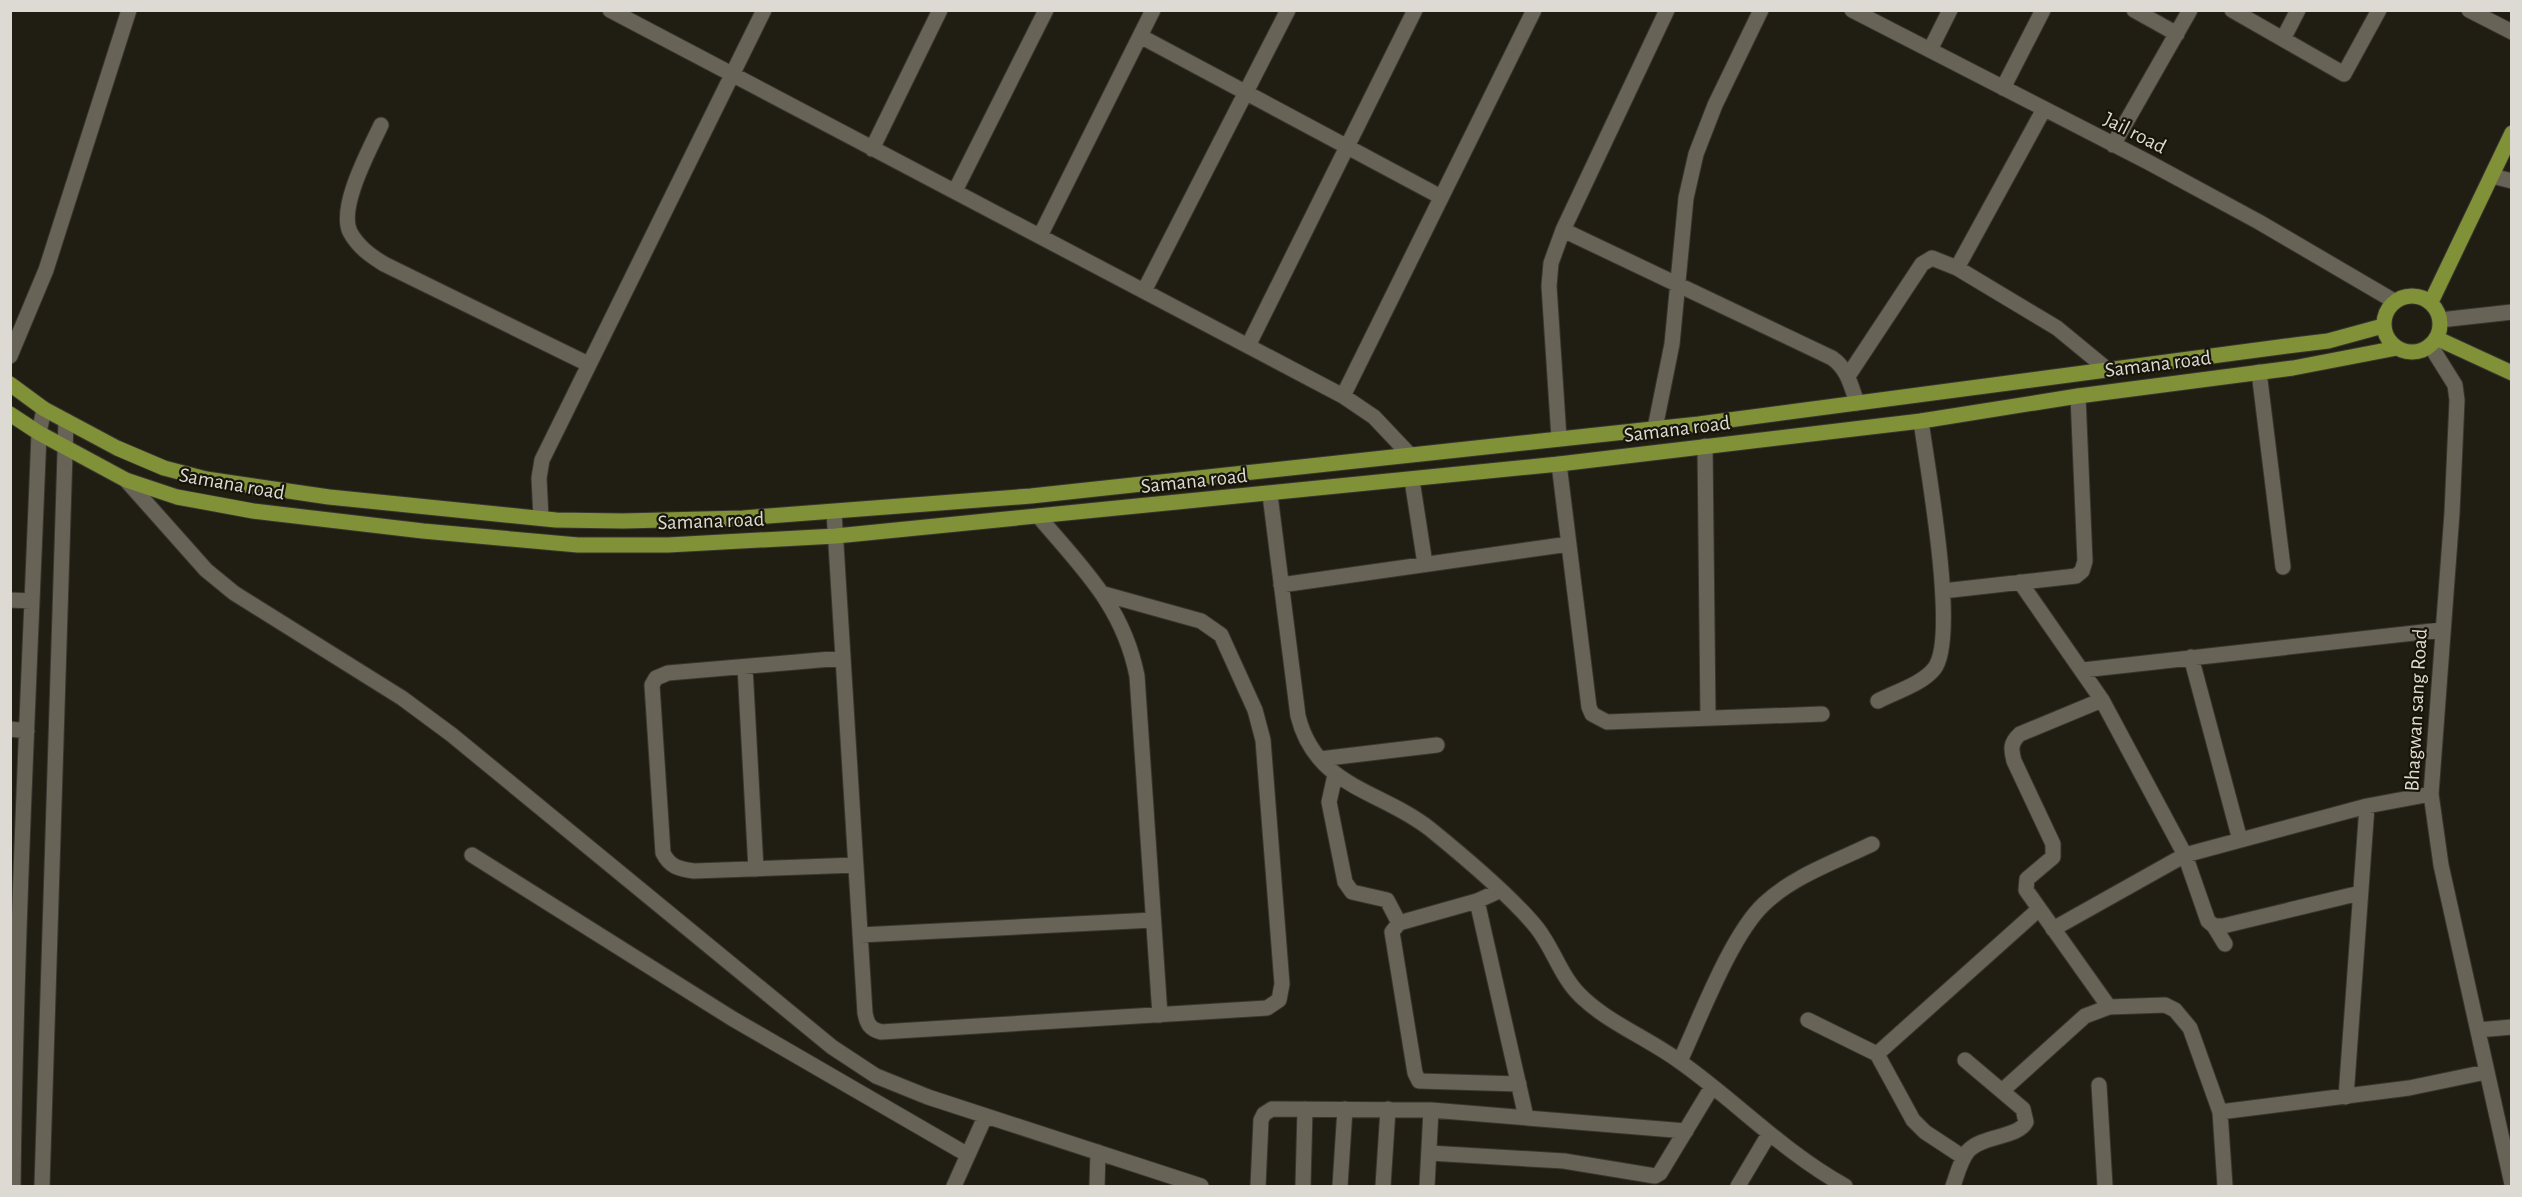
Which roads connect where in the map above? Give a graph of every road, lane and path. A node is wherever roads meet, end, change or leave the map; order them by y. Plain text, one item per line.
1 (129, 10) edge
2 (610, 10) edge
3 (764, 10) edge
4 (940, 10) edge
5 (1046, 10) edge
6 (1153, 10) edge
7 (1288, 10) edge
8 (1415, 10) edge
9 (1534, 10) edge
10 (1667, 10) edge
11 (1761, 10) edge
12 (1852, 10) edge
13 (1950, 10) edge
14 (2043, 10) edge
15 (2134, 10) edge
16 (2190, 10) edge
17 (2232, 10) edge
18 (2298, 10) edge
19 (2379, 10) edge
20 (2469, 10) edge
21 (2511, 32) edge
22 (2177, 34) junction
23 (1140, 36) junction
24 (2283, 39) junction
25 (1930, 50) junction
26 (732, 75) junction
27 (2003, 88) junction
28 (1245, 91) junction
29 (2044, 109) junction
30 (381, 125) dead end
31 (2511, 133) edge
32 (1348, 145) junction
33 (2113, 145) junction
34 (872, 149) junction
35 (2492, 176) junction
36 (2511, 181) edge
37 (955, 192) junction
38 (1441, 197) junction
39 (1563, 230) junction
40 (1040, 236) junction
41 (1957, 268) junction
42 (1678, 285) junction
43 (1144, 291) junction
44 (2394, 301) junction
45 (2431, 302) junction
46 (2511, 312) edge
47 (2440, 320) junction
48 (2383, 326) junction
49 (2433, 341) junction
50 (1248, 346) junction
51 (2397, 348) junction
52 (10, 356) edge
53 (588, 364) junction
54 (2108, 370) junction
55 (2259, 372) junction
56 (2511, 373) edge
57 (1848, 376) junction
58 (11, 385) edge
59 (1343, 396) junction
60 (2078, 396) junction
61 (1857, 403) junction
62 (44, 409) junction
63 (10, 414) edge
64 (66, 421) junction
65 (1921, 421) junction
66 (1655, 428) junction
67 (39, 433) junction
68 (1559, 438) junction
69 (1705, 446) junction
70 (64, 447) junction
71 (1409, 454) junction
72 (1559, 465) junction
73 (126, 480) junction
74 (1412, 480) junction
75 (1270, 495) junction
76 (834, 512) junction
77 (1039, 517) junction
78 (541, 518) junction
79 (836, 536) junction
80 (1569, 544) junction
81 (1425, 564) junction
82 (2283, 567) dead end
83 (2020, 582) junction
84 (1281, 585) junction
85 (1942, 591) junction
86 (1104, 594) junction
87 (10, 600) edge
88 (33, 602) junction
89 (2442, 630) junction
90 (2191, 657) junction
91 (843, 658) junction
92 (745, 667) junction
93 (2083, 670) junction
94 (2102, 700) junction
95 (1878, 701) dead end
96 (1822, 714) dead end
97 (1708, 717) junction
98 (10, 729) edge
99 (27, 731) junction
100 (1437, 745) dead end
101 (1320, 759) junction
102 (1335, 775) junction
103 (2431, 794) junction
104 (2367, 806) junction
105 (17, 829) edge
106 (2240, 840) junction
107 (1872, 844) dead end
108 (472, 855) dead end
109 (2185, 855) junction
110 (856, 865) junction
111 (756, 868) junction
112 (1499, 891) junction
113 (16, 892) edge
114 (2360, 893) junction
115 (1477, 902) junction
116 (2038, 909) junction
117 (1154, 920) junction
118 (1399, 923) junction
119 (2214, 926) junction
120 (2053, 929) junction
121 (860, 935) junction
122 (2225, 945) dead end
123 (2109, 1007) junction
124 (1160, 1015) junction
125 (1808, 1020) dead end
126 (2511, 1027) edge
127 (2478, 1030) junction
128 (13, 1036) edge
129 (1877, 1054) junction
130 (1965, 1060) dead end
131 (1680, 1061) junction
132 (2486, 1072) junction
133 (1519, 1084) junction
134 (2099, 1085) dead end
135 (1712, 1087) junction
136 (2003, 1090) junction
137 (2346, 1097) junction
138 (1305, 1109) junction
139 (1345, 1109) junction
140 (1388, 1109) junction
141 (1431, 1110) junction
142 (2220, 1112) junction
143 (985, 1117) junction
144 (1526, 1117) junction
145 (1686, 1131) junction
146 (1769, 1134) junction
147 (12, 1142) edge
148 (1098, 1152) junction
149 (1429, 1154) junction
150 (968, 1155) junction
151 (1963, 1157) junction
152 (1167, 1181) edge
153 (2511, 1184) edge
154 (13, 1186) edge
155 (42, 1186) edge
156 (954, 1186) edge
157 (1097, 1186) edge
158 (1201, 1186) edge
159 (1258, 1186) edge
160 (1303, 1186) edge
161 (1340, 1186) edge
162 (1383, 1186) edge
163 (1427, 1186) edge
164 (1738, 1186) edge
165 (1845, 1186) edge
166 (1953, 1186) edge
167 (2105, 1186) edge
168 (2225, 1186) edge

1 - 52 street
2 - 26 street
3 - 26 street
4 - 34 street
5 - 37 street
6 - 23 street
7 - 28 street
8 - 32 street
9 - 38 street
10 - 39 street
11 - 42 street
12 - 25 street, Jail road
13 - 25 street
14 - 27 street
15 - 22 street
16 - 22 street
17 - 24 street
18 - 24 street
19 - 24 street
20 - 21 street
22 - 33 street
23 - 28 street
23 - 40 street
25 - 27 street, Jail road
26 - 34 street
26 - 53 street
27 - 29 street, Jail road
28 - 32 street
28 - 43 street
29 - 33 street, Jail road
29 - 41 street
30 - 53 street
31 - 35 main road
32 - 38 street
32 - 50 street
33 - 44 street, Jail road
34 - 37 street
35 - 36 street
35 - 45 main road
37 - 40 street
38 - 59 street
39 - 42 street
39 - 68 street
40 - 43 street
41 - 54 street
41 - 57 street
42 - 57 street
42 - 66 street
43 - 50 street
44 - 45 main road
44 - 48 main road
45 - 47 main road
46 - 47 street
47 - 49 main road
48 - 51 main road
48 - 54 main road, Samana road
49 - 51 main road
49 - 56 main road
49 - 89 street, Bhagwan sang Road
50 - 59 street
51 - 55 main road, Samana road
53 - 78 street
54 - 61 main road, Samana road
55 - 60 main road, Samana road
55 - 82 street
57 - 61 street
58 - 62 main road, Samana road
59 - 71 street
60 - 65 main road, Samana road
60 - 83 street
61 - 66 main road, Samana road
62 - 64 main road, Samana road
62 - 67 street
63 - 67 main road, Samana road
64 - 70 street
64 - 78 main road, Samana road
65 - 69 main road, Samana road
65 - 85 street
66 - 68 main road, Samana road
67 - 70 main road, Samana road
67 - 88 street
68 - 71 main road, Samana road
69 - 72 main road, Samana road
69 - 97 street
70 - 73 main road, Samana road
70 - 155 street
71 - 76 main road, Samana road
72 - 74 main road, Samana road
72 - 80 street
73 - 79 main road, Samana road
73 - 143 street
74 - 75 main road, Samana road
74 - 81 street
75 - 77 main road, Samana road
75 - 84 street
76 - 78 main road, Samana road
76 - 79 street
77 - 79 main road, Samana road
77 - 86 street
79 - 91 street
80 - 81 street
80 - 97 street
81 - 84 street
83 - 85 street
83 - 93 street
84 - 101 street
85 - 95 street
86 - 117 street
86 - 124 street
87 - 88 street
88 - 99 street
89 - 90 street
89 - 103 street, Bhagwan sang Road
90 - 93 street
90 - 106 street
91 - 92 street
91 - 110 street
92 - 111 street
92 - 111 street
93 - 94 street
94 - 109 street
94 - 116 street
96 - 97 street
98 - 99 street
99 - 105 street
100 - 101 street
101 - 102 street
102 - 112 street
102 - 118 street
103 - 104 street
103 - 127 street, Bhagwan sang Road
104 - 106 street
104 - 114 street
105 - 113 street
106 - 109 street
107 - 131 street
108 - 150 street
109 - 119 street
109 - 120 street
110 - 111 street
110 - 121 street
112 - 115 street
112 - 131 street
113 - 128 street
114 - 119 street
114 - 137 street
115 - 118 street
115 - 133 street
116 - 120 street
116 - 129 street
117 - 121 street
117 - 124 street
118 - 133 street
119 - 122 street
120 - 123 street
121 - 124 street
123 - 136 street
123 - 142 street
125 - 129 street
126 - 127 street
127 - 132 street, Bhagwan sang Road
128 - 147 street
129 - 151 street
130 - 136 street
131 - 135 street
132 - 137 street
132 - 153 street, Bhagwan sang Road
133 - 144 street
134 - 167 street
135 - 145 street
135 - 146 street
136 - 151 street
137 - 142 street
138 - 139 street
138 - 159 street
138 - 160 street
139 - 140 street
139 - 161 street
140 - 141 street
140 - 162 street
141 - 144 street
141 - 149 street
142 - 168 street
143 - 148 street
143 - 150 street
144 - 145 street
145 - 149 street
146 - 164 street
146 - 165 street
147 - 154 street
148 - 152 street
148 - 157 street
149 - 163 street
150 - 156 street
151 - 166 street
152 - 158 street

